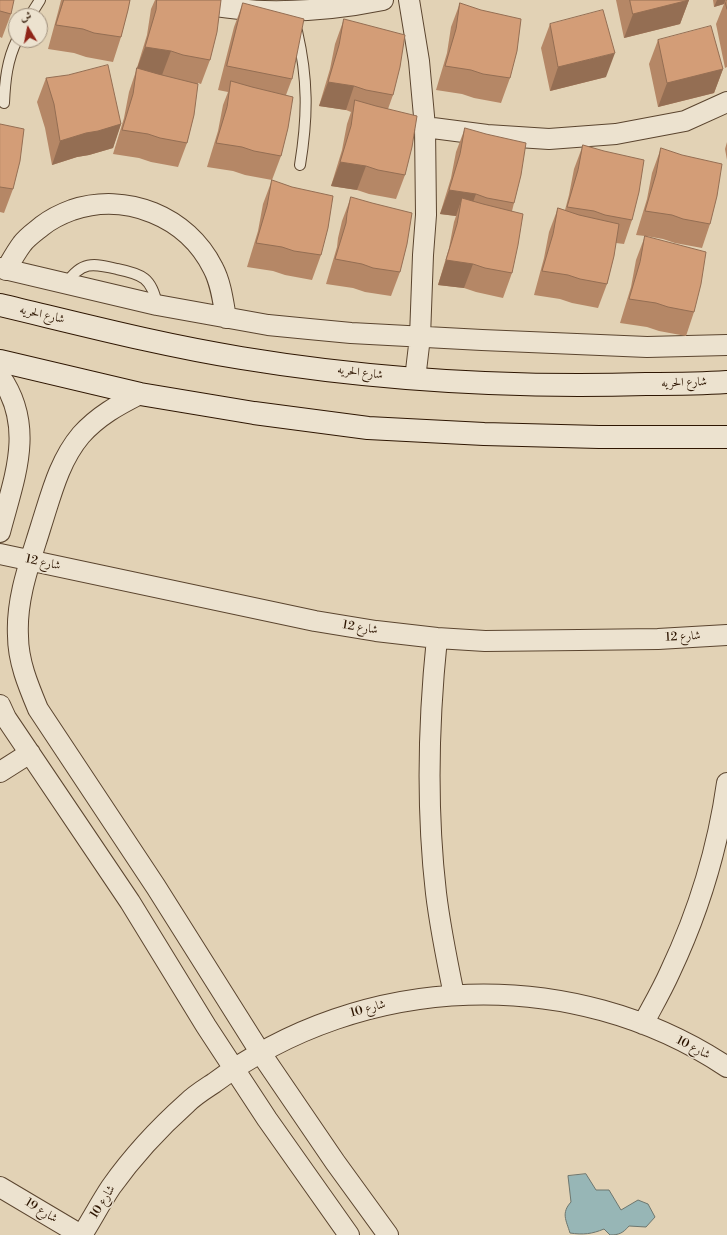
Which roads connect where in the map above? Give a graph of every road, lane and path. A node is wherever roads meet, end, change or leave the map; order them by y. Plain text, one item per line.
1 (176, 0) edge
2 (383, 0) edge
3 (409, 0) edge
4 (264, 6) edge
5 (292, 11) junction
6 (13, 48) edge
7 (727, 102) edge
8 (4, 103) dead end
9 (425, 127) junction
10 (300, 165) dead end
11 (3, 269) edge
12 (66, 284) junction
13 (0, 305) edge
14 (157, 305) junction
15 (226, 318) junction
16 (420, 337) junction
17 (727, 345) edge
18 (0, 362) edge
19 (0, 376) edge
20 (415, 379) junction
21 (727, 382) edge
22 (140, 394) junction
23 (727, 437) edge
24 (8, 465) edge
25 (0, 532) edge
26 (0, 554) edge
27 (30, 561) junction
28 (727, 635) edge
29 (437, 638) junction
30 (0, 705) edge
31 (30, 753) junction
32 (0, 772) edge
33 (727, 783) edge
34 (454, 995) junction
35 (644, 1024) junction
36 (260, 1052) junction
37 (727, 1067) edge
38 (234, 1068) junction
39 (0, 1187) edge
40 (82, 1235) edge
41 (349, 1235) edge
42 (388, 1235) edge

1 - 4 street
2 - 5 street
3 - 9 street
4 - 5 street
5 - 10 lane
6 - 8 lane
7 - 9 street
9 - 16 street
11 - 12 street
11 - 15 street
12 - 14 street
12 - 14 lane
13 - 20 main road, شارع الحريه
14 - 15 street
15 - 16 street
16 - 17 street
16 - 20 street
18 - 22 main road
19 - 24 street
20 - 21 main road, شارع الحريه
22 - 23 main road
22 - 27 street
24 - 25 street
26 - 27 street, شارع 12
27 - 29 street, شارع 12
27 - 36 street
28 - 29 street, شارع 12
29 - 34 street
30 - 31 street
31 - 32 street
31 - 38 street
33 - 35 street
34 - 35 street, شارع 10
34 - 36 street, شارع 10
35 - 37 street, شارع 10
36 - 38 street, شارع 10
36 - 42 street
38 - 40 street, شارع 10
38 - 41 street
39 - 40 street, شارع 19

